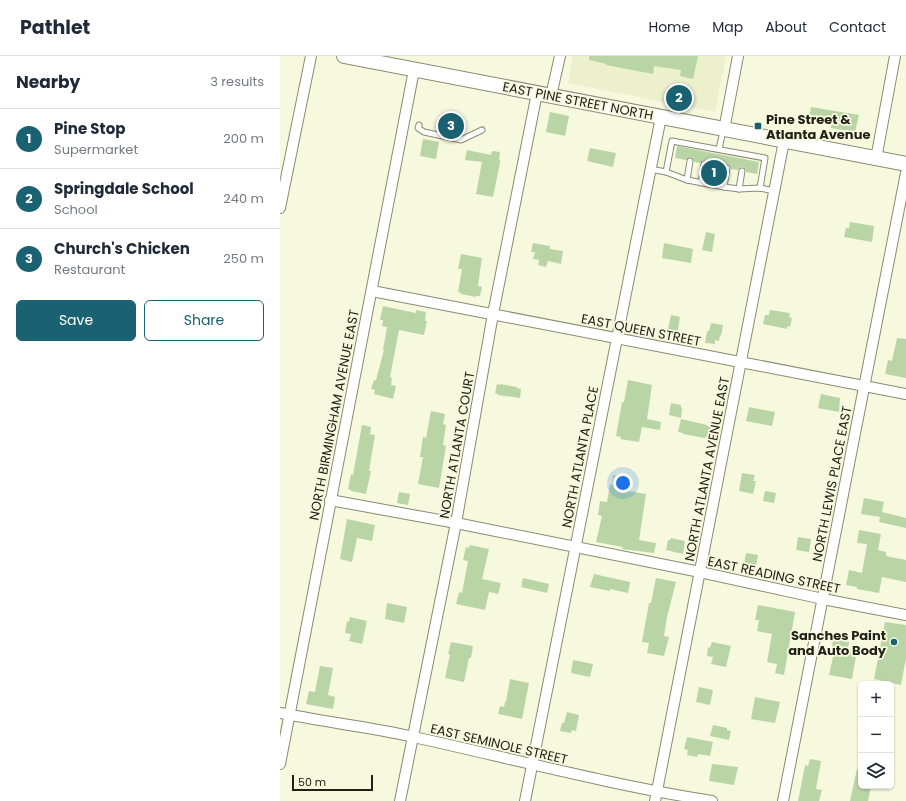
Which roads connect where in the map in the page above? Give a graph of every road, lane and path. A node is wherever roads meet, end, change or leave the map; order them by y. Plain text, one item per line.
1 (311, 56) edge
2 (344, 56) edge
3 (560, 56) edge
4 (738, 56) edge
5 (895, 56) edge
6 (414, 70) junction
7 (537, 93) junction
8 (551, 96) junction
9 (661, 117) junction
10 (419, 125) dead end
11 (482, 130) dead end
12 (724, 130) junction
13 (784, 142) junction
14 (719, 149) junction
15 (876, 159) junction
16 (690, 161) dead end
17 (704, 164) dead end
18 (906, 164) edge
19 (727, 168) dead end
20 (650, 169) junction
21 (742, 171) dead end
22 (666, 172) junction
23 (906, 172) edge
24 (687, 180) junction
25 (701, 182) junction
26 (724, 187) junction
27 (760, 188) junction
28 (739, 189) junction
29 (775, 191) junction
30 (280, 208) edge
31 (372, 291) junction
32 (493, 314) junction
33 (617, 338) junction
34 (741, 363) junction
35 (864, 386) junction
36 (906, 394) edge
37 (330, 500) junction
38 (456, 522) junction
39 (575, 547) junction
40 (700, 572) junction
41 (822, 599) junction
42 (906, 615) edge
43 (280, 713) edge
44 (290, 715) junction
45 (412, 737) junction
46 (280, 764) edge
47 (531, 765) junction
48 (656, 797) edge
49 (400, 801) edge
50 (525, 801) edge
51 (712, 801) edge
52 (783, 801) edge

1 - 30 street
2 - 6 main road, EAST PINE STREET NORTH
3 - 8 street
4 - 12 street
5 - 15 street
6 - 7 main road, EAST PINE STREET NORTH
6 - 31 street, NORTH BIRMINGHAM AVENUE EAST
7 - 8 main road, EAST PINE STREET NORTH
7 - 32 street, NORTH ATLANTA COURT
8 - 9 main road, EAST PINE STREET NORTH
9 - 12 main road, EAST PINE STREET NORTH
9 - 20 street, NORTH ATLANTA PLACE
10 - 11 lane
12 - 13 main road, EAST PINE STREET NORTH
12 - 14 lane
13 - 15 main road, EAST PINE STREET NORTH
13 - 29 street, NORTH ATLANTA AVENUE EAST
14 - 22 lane
14 - 27 lane
15 - 18 main road, EAST PINE STREET NORTH
16 - 24 lane
17 - 25 lane
19 - 26 lane
20 - 22 lane
20 - 33 street, NORTH ATLANTA PLACE
21 - 28 lane
22 - 24 lane
23 - 35 street, NORTH LEWIS PLACE EAST
24 - 25 lane
25 - 26 lane
26 - 28 lane
27 - 28 lane
27 - 29 lane
29 - 34 street, NORTH ATLANTA AVENUE EAST
31 - 32 street, EAST QUEEN STREET
31 - 37 street, NORTH BIRMINGHAM AVENUE EAST
32 - 33 street, EAST QUEEN STREET
32 - 38 street, NORTH ATLANTA COURT
33 - 34 street, EAST QUEEN STREET
33 - 39 street, NORTH ATLANTA PLACE
34 - 35 street, EAST QUEEN STREET
34 - 40 street, NORTH ATLANTA AVENUE EAST
35 - 36 street, EAST QUEEN STREET
35 - 41 street, NORTH LEWIS PLACE EAST
37 - 38 street, EAST READING STREET
37 - 44 street, NORTH BIRMINGHAM AVENUE EAST
38 - 39 street, EAST READING STREET
38 - 45 street, NORTH ATLANTA COURT
39 - 40 street, EAST READING STREET
39 - 47 street, NORTH ATLANTA PLACE
40 - 41 street, EAST READING STREET
40 - 48 street, NORTH ATLANTA AVENUE EAST
41 - 42 street, EAST READING STREET
41 - 52 street, NORTH LEWIS PLACE EAST
43 - 44 street, EAST SEMINOLE STREET
44 - 45 street, EAST SEMINOLE STREET
44 - 46 street, NORTH BIRMINGHAM AVENUE EAST
45 - 47 street, EAST SEMINOLE STREET
45 - 49 street, NORTH ATLANTA COURT
47 - 48 street, EAST SEMINOLE STREET
47 - 50 street, NORTH ATLANTA PLACE
48 - 51 street, EAST SEMINOLE STREET

